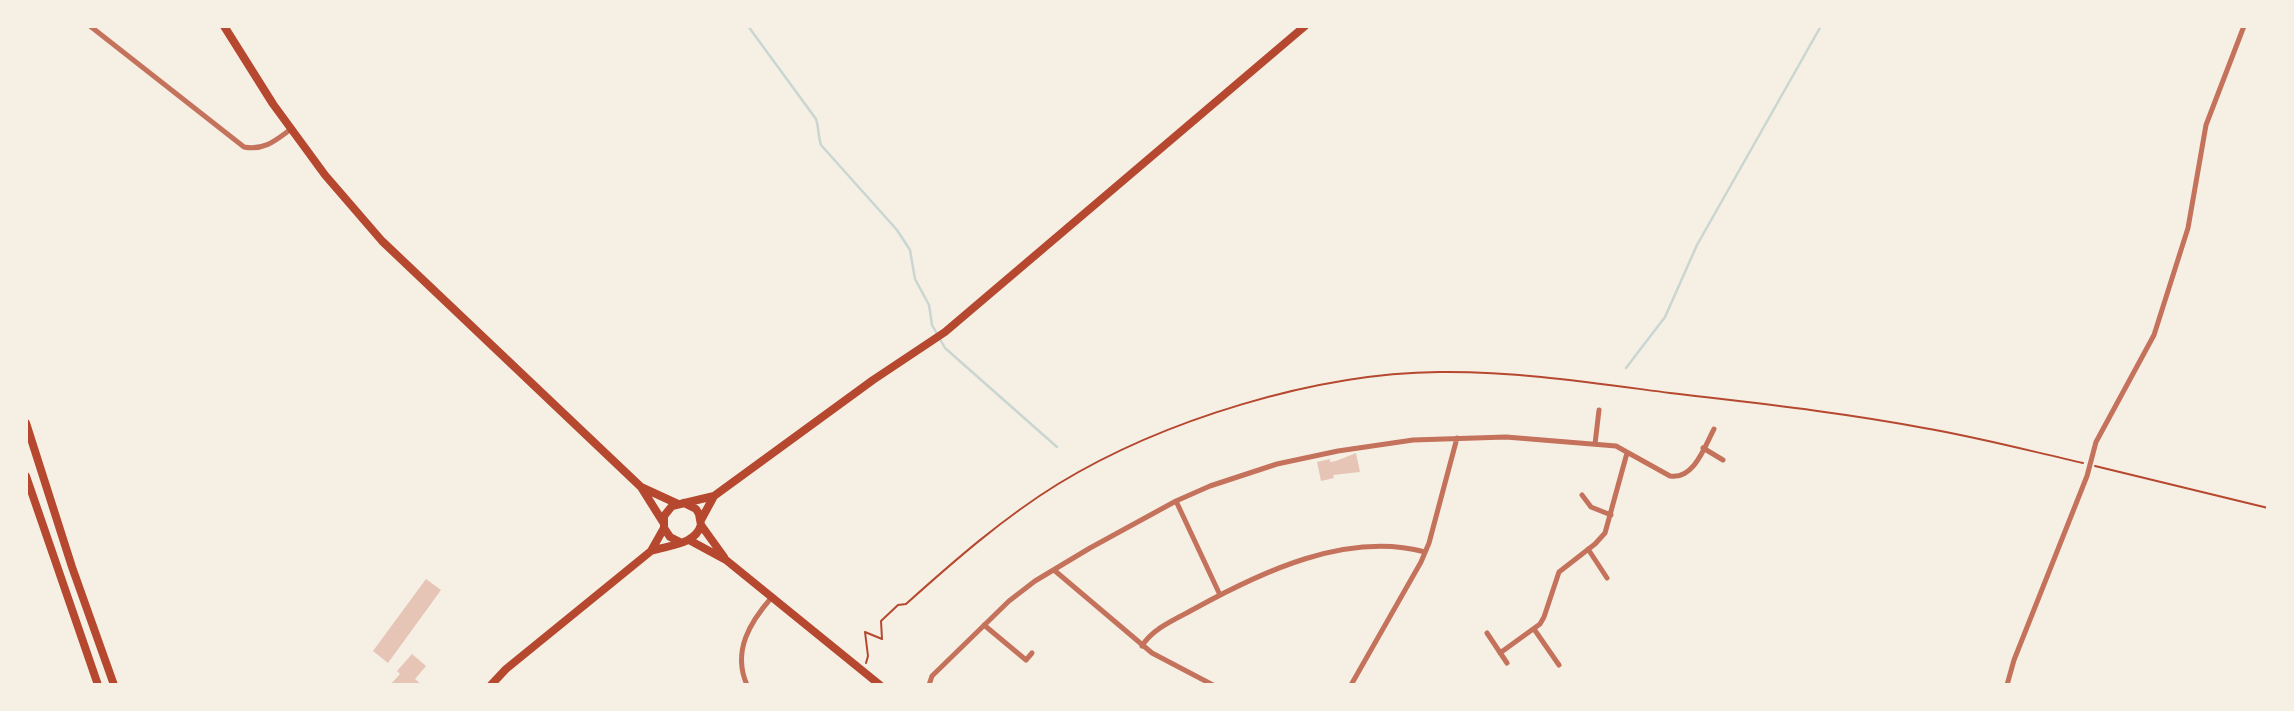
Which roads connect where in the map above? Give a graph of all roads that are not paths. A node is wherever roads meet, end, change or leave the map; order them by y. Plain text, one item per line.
1 (90, 26) edge
2 (224, 26) edge
3 (1305, 26) edge
4 (2244, 26) edge
5 (291, 129) junction
6 (1599, 410) dead end
7 (26, 423) edge
8 (1714, 429) dead end
9 (1457, 438) junction
10 (1595, 444) junction
11 (1703, 448) junction
12 (1627, 453) junction
13 (1723, 460) dead end
14 (26, 476) edge
15 (641, 487) junction
16 (1582, 495) dead end
17 (714, 496) junction
18 (1176, 501) junction
19 (681, 504) junction
20 (1611, 515) junction
21 (701, 522) junction
22 (663, 525) junction
23 (685, 541) junction
24 (1588, 549) junction
25 (651, 551) junction
26 (1425, 552) junction
27 (726, 560) junction
28 (1054, 570) junction
29 (1607, 578) dead end
30 (1220, 595) junction
31 (772, 597) junction
32 (984, 625) junction
33 (1534, 629) junction
34 (1487, 633) dead end
35 (1142, 646) junction
36 (1032, 653) dead end
37 (1500, 653) junction
38 (1507, 663) dead end
39 (1559, 666) dead end
40 (98, 685) edge
41 (114, 685) edge
42 (491, 685) edge
43 (747, 685) edge
44 (880, 685) edge
45 (929, 685) edge
46 (1213, 685) edge
47 (1351, 685) edge
48 (2007, 685) edge

1 - 5 street
2 - 5 main road
3 - 17 main road
4 - 48 street
5 - 15 main road
6 - 10 street
7 - 41 main road
8 - 11 street
9 - 10 street
9 - 18 street
9 - 26 street
10 - 12 street
11 - 12 street
11 - 13 street
12 - 20 street
14 - 40 main road
15 - 19 main road
15 - 22 main road
16 - 20 street
17 - 19 main road
17 - 21 main road
18 - 28 street
18 - 30 street
19 - 21 main road
19 - 22 main road
20 - 24 street
21 - 23 main road
21 - 27 main road
22 - 23 main road
22 - 25 main road
23 - 25 main road
23 - 27 main road
24 - 29 street
24 - 33 street
25 - 42 main road
26 - 30 street
26 - 47 street
27 - 31 main road
28 - 32 street
28 - 35 street
30 - 35 street
31 - 43 street
31 - 44 main road
32 - 36 street
32 - 45 street
33 - 37 street
33 - 39 street
34 - 37 street
35 - 46 street
37 - 38 street

